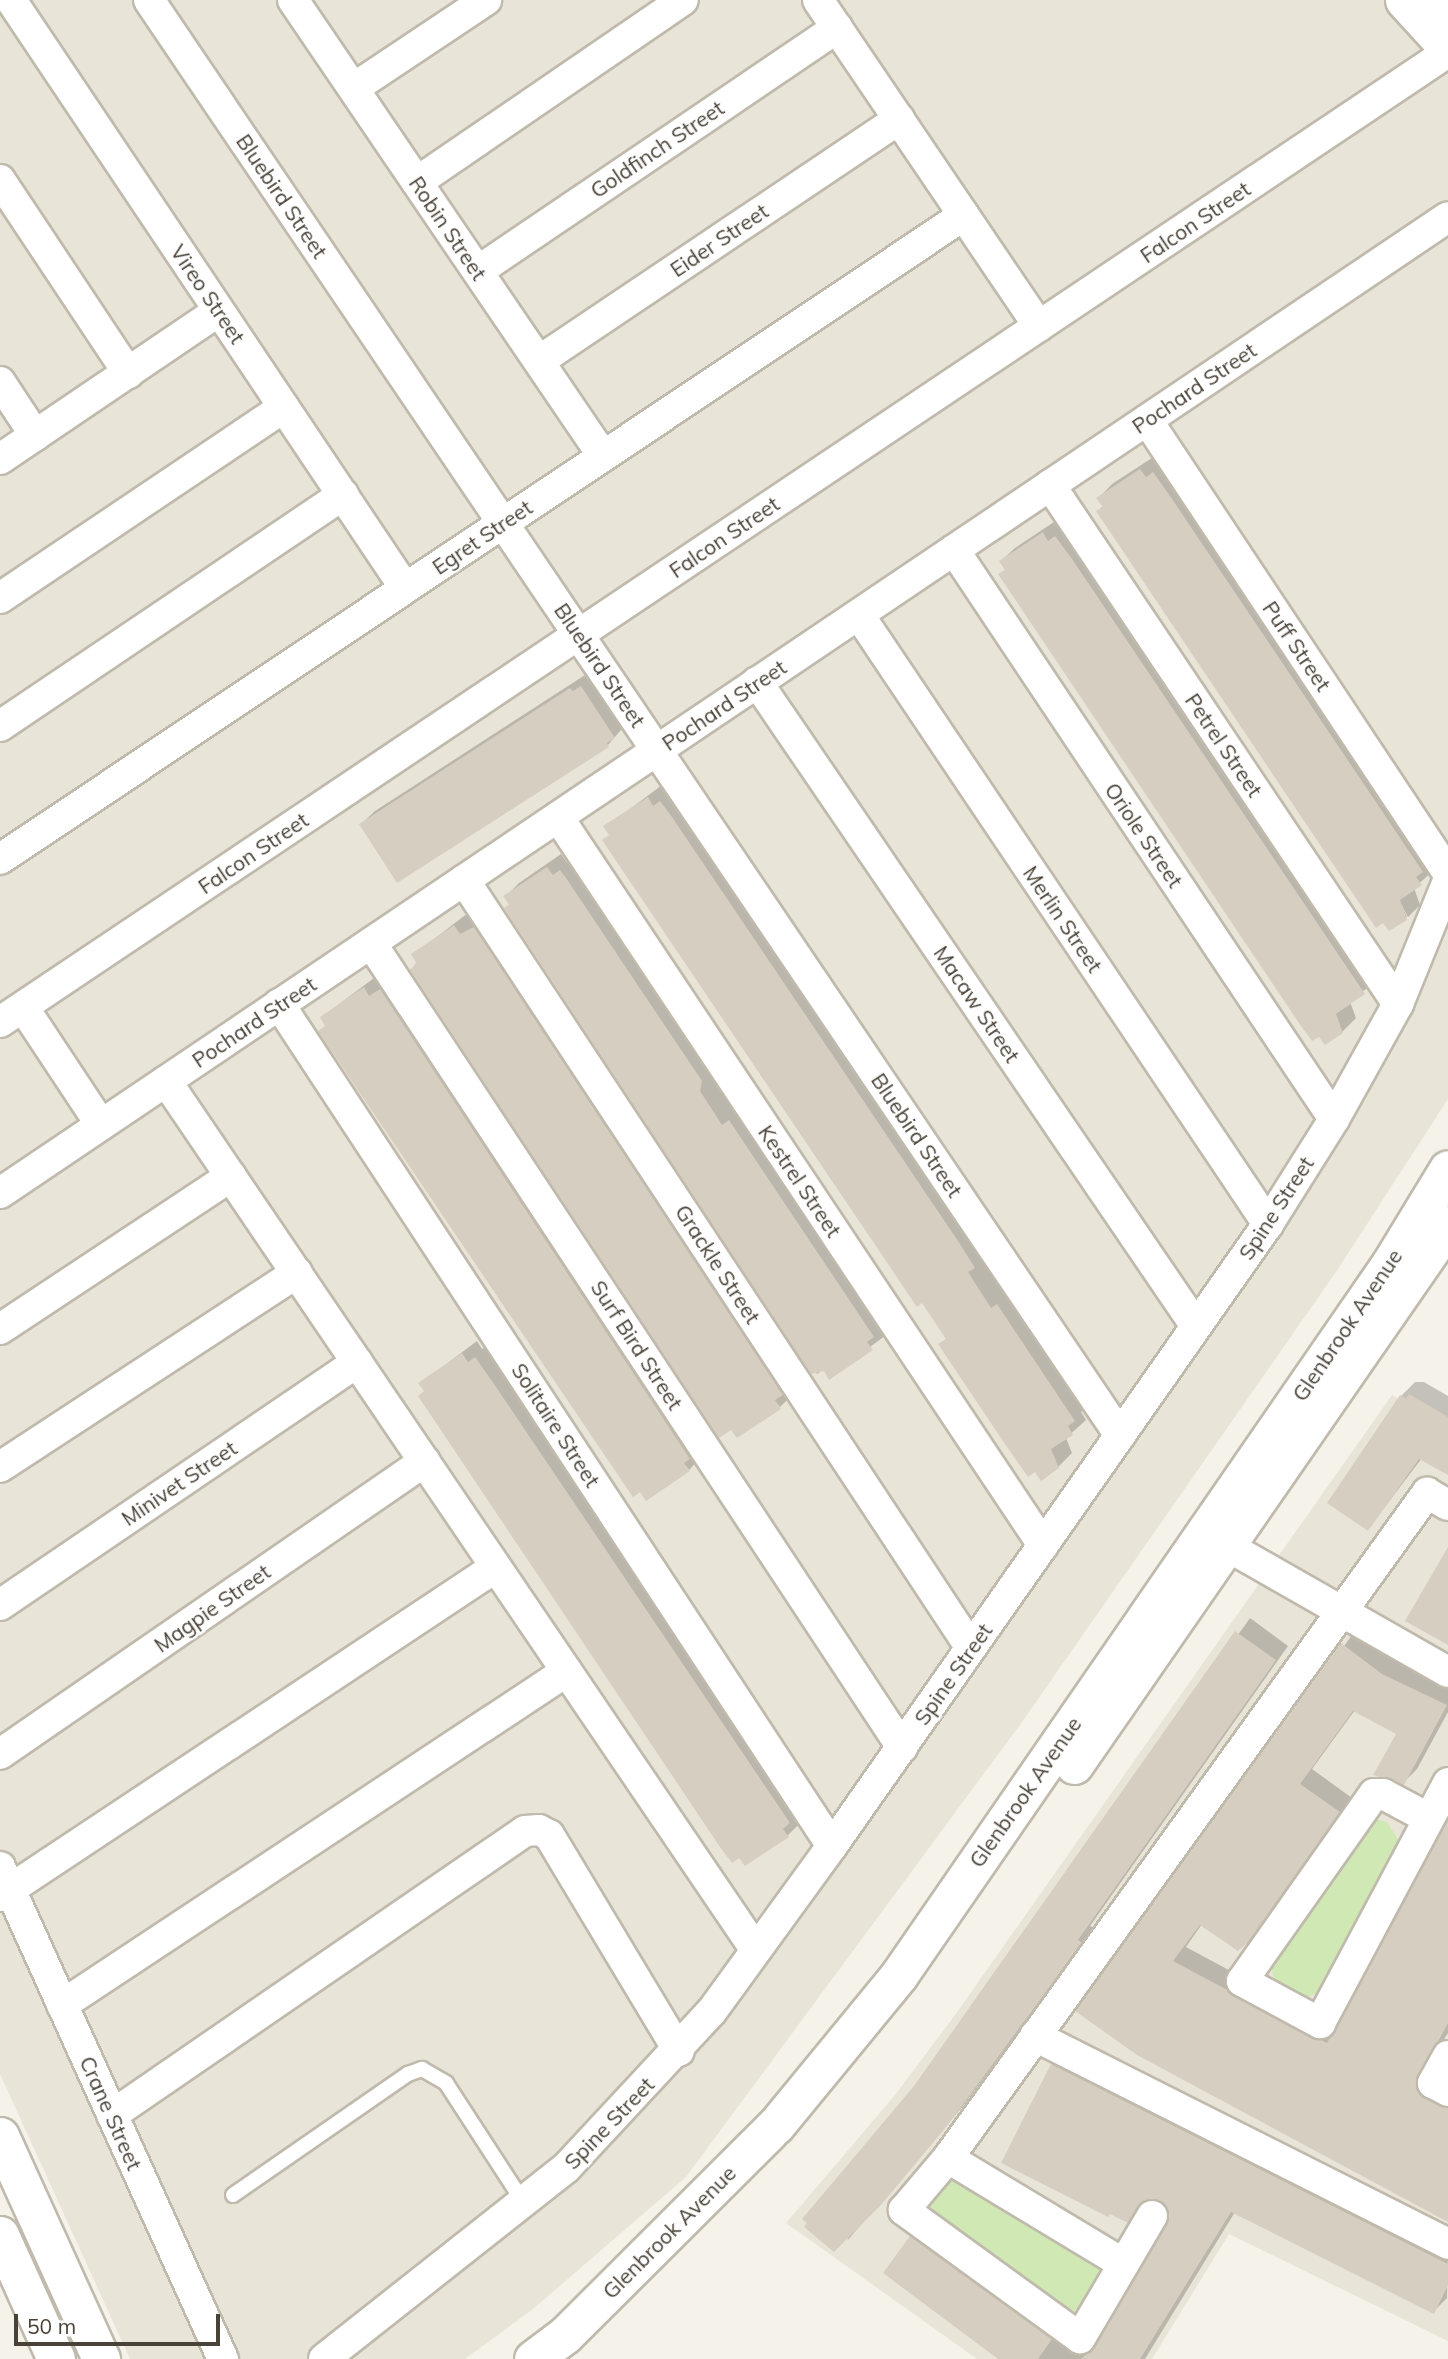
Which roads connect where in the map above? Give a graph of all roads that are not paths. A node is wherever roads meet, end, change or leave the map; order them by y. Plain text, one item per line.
1 (11, 0) edge
2 (149, 0) edge
3 (293, 0) edge
4 (486, 0) edge
5 (683, 0) edge
6 (818, 0) edge
7 (1404, 0) edge
8 (837, 27) junction
9 (1448, 50) edge
10 (354, 88) junction
11 (899, 119) junction
12 (0, 180) edge
13 (417, 182) junction
14 (964, 215) junction
15 (1448, 217) edge
16 (478, 271) junction
17 (219, 311) junction
18 (1039, 326) junction
19 (539, 362) junction
20 (128, 373) junction
21 (0, 382) edge
22 (284, 407) junction
23 (1147, 420) junction
24 (35, 435) junction
25 (603, 456) junction
26 (0, 459) edge
27 (1050, 485) junction
28 (343, 495) junction
29 (503, 523) junction
30 (954, 550) junction
31 (405, 588) junction
32 (0, 598) edge
33 (859, 615) junction
34 (579, 634) junction
35 (757, 682) junction
36 (0, 726) edge
37 (657, 750) junction
38 (558, 817) junction
39 (0, 859) edge
40 (1448, 873) edge
41 (464, 880) junction
42 (1448, 881) edge
43 (371, 943) junction
44 (279, 1004) junction
45 (1398, 1004) junction
46 (11, 1015) edge
47 (166, 1081) junction
48 (1335, 1119) junction
49 (101, 1125) junction
50 (1448, 1169) edge
51 (231, 1176) junction
52 (0, 1193) edge
53 (1268, 1224) junction
54 (1448, 1225) edge
55 (296, 1273) junction
56 (1196, 1326) junction
57 (0, 1329) edge
58 (357, 1362) junction
59 (1120, 1435) junction
60 (425, 1461) junction
61 (0, 1467) edge
62 (1448, 1505) edge
63 (1043, 1545) junction
64 (1227, 1546) junction
65 (496, 1567) junction
66 (0, 1605) edge
67 (1342, 1612) junction
68 (971, 1648) junction
69 (567, 1671) junction
70 (1448, 1672) edge
71 (902, 1747) junction
72 (0, 1754) edge
73 (1448, 1783) edge
74 (1428, 1818) junction
75 (832, 1846) junction
76 (4, 1885) edge
77 (756, 1950) junction
78 (62, 2005) junction
79 (1035, 2036) junction
80 (679, 2051) junction
81 (1448, 2056) edge
82 (1448, 2091) edge
83 (112, 2115) junction
84 (0, 2136) edge
85 (948, 2158) junction
86 (233, 2195) dead end
87 (524, 2203) junction
88 (1152, 2216) dead end
89 (0, 2235) edge
90 (1448, 2244) edge
91 (1124, 2264) junction
92 (56, 2359) edge
93 (101, 2359) edge
94 (223, 2359) edge
95 (324, 2359) edge
96 (533, 2359) edge
97 (575, 2359) edge

1 - 17 street, Vireo Street
2 - 29 street, Bluebird Street
3 - 10 street, Robin Street
4 - 10 street
5 - 13 street
6 - 8 street
7 - 9 street
8 - 11 street
8 - 16 street, Goldfinch Street
9 - 18 street, Falcon Street
10 - 13 street, Robin Street
11 - 14 street
11 - 19 street, Eider Street
12 - 20 street
13 - 16 street, Robin Street
14 - 18 street
14 - 25 street, Egret Street
15 - 23 street, Pochard Street
16 - 19 street, Robin Street
17 - 20 street
17 - 22 street, Vireo Street
18 - 34 street, Falcon Street
19 - 25 street, Robin Street
20 - 24 street
21 - 24 street
22 - 28 street, Vireo Street
22 - 32 street
23 - 27 street, Pochard Street
23 - 40 street, Puff Street
24 - 26 street
25 - 29 street, Egret Street
27 - 30 street, Pochard Street
27 - 45 street, Petrel Street
28 - 31 street, Vireo Street
28 - 36 street
29 - 31 street, Egret Street
29 - 34 street, Bluebird Street
30 - 33 street, Pochard Street
30 - 48 street, Oriole Street
31 - 39 street, Egret Street
33 - 35 street, Pochard Street
33 - 53 street, Merlin Street
34 - 37 street, Bluebird Street
34 - 46 street, Falcon Street
35 - 37 street, Pochard Street
35 - 56 street, Macaw Street
37 - 38 street, Pochard Street
37 - 59 street, Bluebird Street
38 - 41 street, Pochard Street
38 - 63 street, Kestrel Street
41 - 43 street, Pochard Street
41 - 68 street, Grackle Street
42 - 45 street, Spine Street
43 - 44 street, Pochard Street
43 - 71 street, Surf Bird Street
44 - 47 street, Pochard Street
44 - 75 street, Solitaire Street
45 - 48 street, Spine Street
46 - 49 street
47 - 49 street, Pochard Street
47 - 51 street
48 - 53 street, Spine Street
49 - 52 street, Pochard Street
50 - 96 street, Glenbrook Avenue
51 - 55 street
51 - 57 street
53 - 56 street, Spine Street
54 - 64 street, Glenbrook Avenue
55 - 58 street
55 - 61 street
56 - 59 street, Spine Street
58 - 60 street
58 - 66 street, Minivet Street
59 - 63 street, Spine Street
60 - 65 street
60 - 72 street, Magpie Street
62 - 67 street
63 - 68 street, Spine Street
64 - 67 street
64 - 97 street, Glenbrook Avenue
65 - 69 street
65 - 76 street
67 - 70 street
67 - 79 street
68 - 71 street, Spine Street
69 - 77 street
69 - 78 street
71 - 75 street, Spine Street
73 - 74 street
74 - 74 street
75 - 77 street, Spine Street
76 - 78 street, Crane Street
77 - 80 street, Spine Street
78 - 83 street, Crane Street
79 - 85 street
79 - 90 street
80 - 83 street
80 - 87 street, Spine Street
81 - 82 street
83 - 94 street, Crane Street
84 - 93 street
85 - 91 street
85 - 91 street
86 - 87 lane
87 - 95 street, Spine Street
88 - 91 street
89 - 92 street

